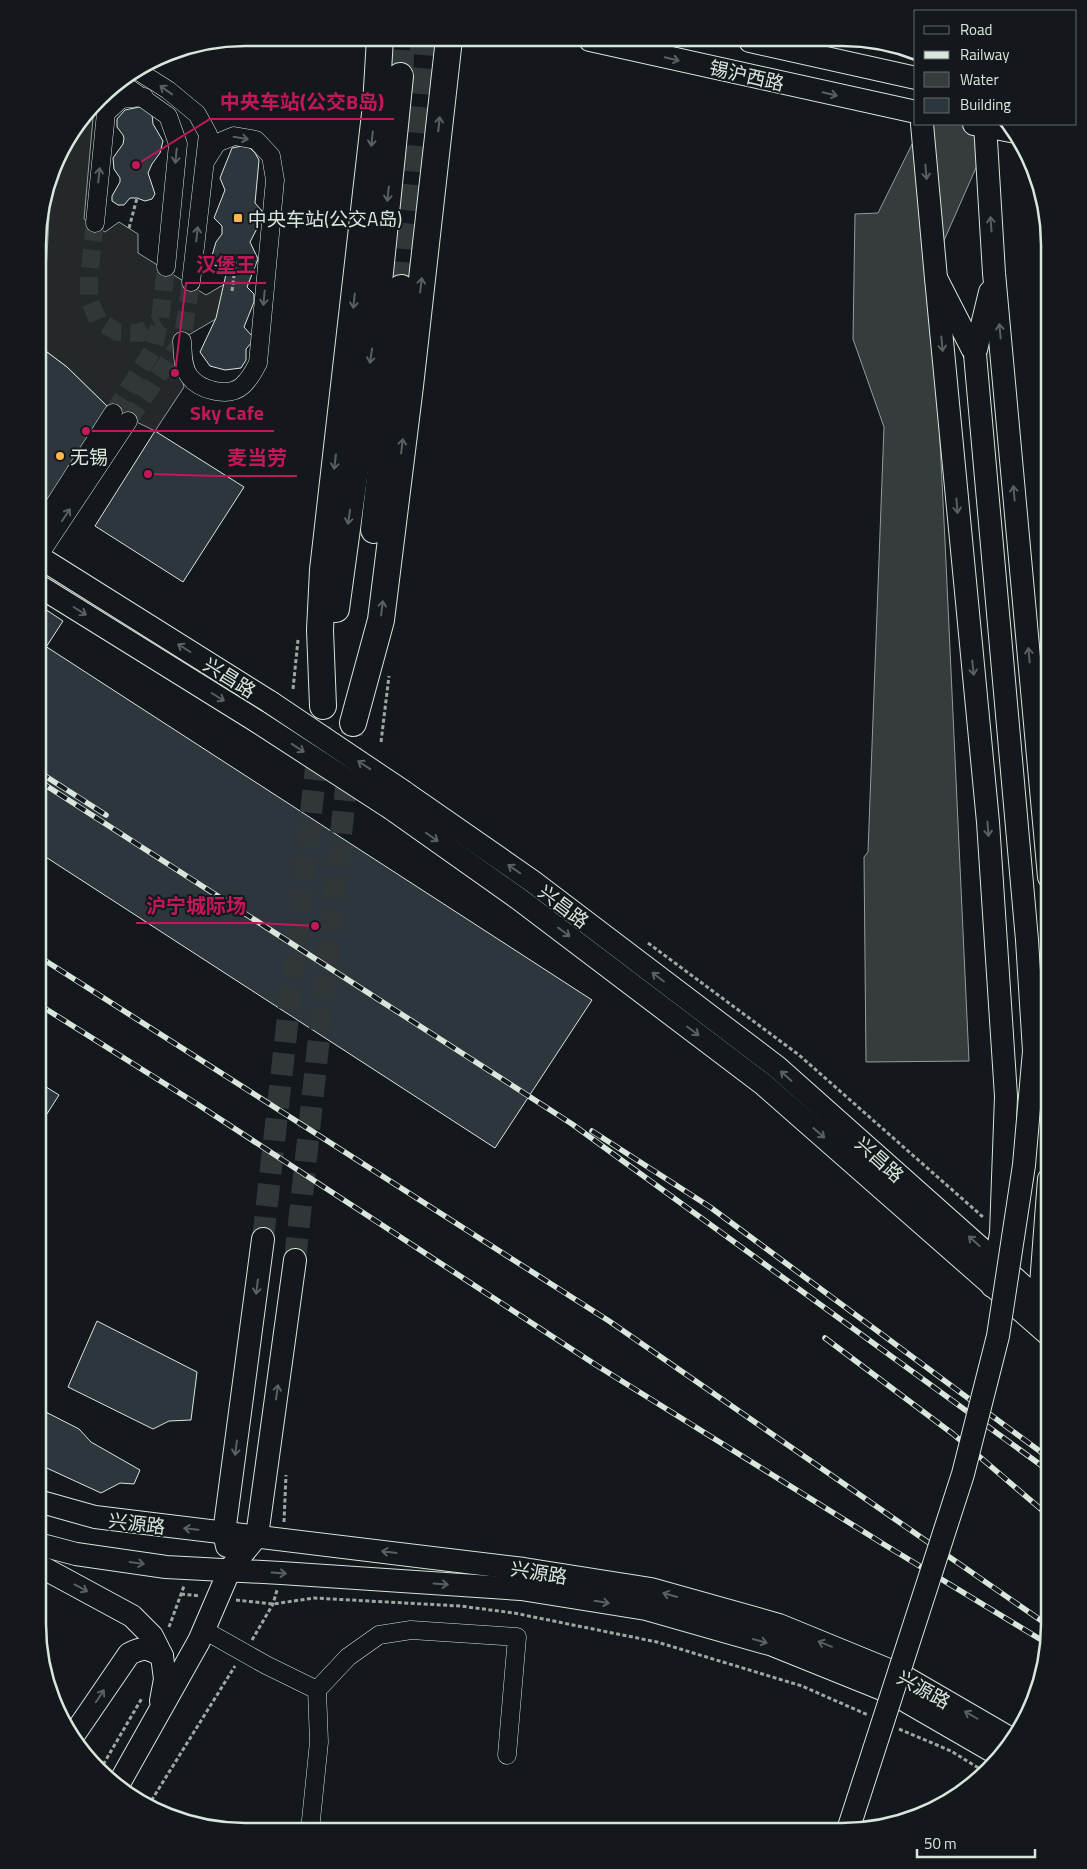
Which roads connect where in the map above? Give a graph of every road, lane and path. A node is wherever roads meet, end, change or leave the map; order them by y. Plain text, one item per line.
1 (380, 46) edge
2 (448, 46) edge
3 (617, 46) edge
4 (772, 46) edge
5 (144, 75) edge
6 (400, 76) tunnel mouth
7 (909, 77) edge
8 (126, 86) edge
9 (144, 97) junction
10 (910, 111) edge
11 (922, 125) edge
12 (981, 125) edge
13 (1004, 130) edge
14 (204, 162) junction
15 (137, 198) dead end
16 (95, 223) tunnel mouth
17 (129, 228) dead end
18 (236, 260) dead end
19 (166, 267) tunnel mouth
20 (994, 273) junction
21 (936, 278) junction
22 (191, 282) tunnel mouth
23 (401, 288) tunnel mouth
24 (232, 291) dead end
25 (182, 342) dead end
26 (975, 354) junction
27 (46, 520) edge
28 (46, 544) edge
29 (46, 560) edge
30 (46, 590) edge
31 (1041, 789) edge
32 (398, 801) junction
33 (263, 1239) tunnel mouth
34 (295, 1260) tunnel mouth
35 (996, 1261) junction
36 (992, 1286) junction
37 (1041, 1314) edge
38 (1041, 1315) edge
39 (46, 1503) edge
40 (224, 1533) junction
41 (257, 1536) junction
42 (46, 1546) edge
43 (191, 1568) junction
44 (46, 1569) edge
45 (230, 1569) junction
46 (273, 1604) dead end
47 (204, 1630) junction
48 (161, 1654) junction
49 (317, 1690) junction
50 (144, 1694) dead end
51 (159, 1713) junction
52 (872, 1717) dead end
53 (898, 1728) dead end
54 (77, 1730) edge
55 (1006, 1736) edge
56 (994, 1752) edge
57 (507, 1755) dead end
58 (104, 1763) edge
59 (978, 1768) edge
60 (121, 1780) edge
61 (850, 1822) edge
62 (311, 1823) edge

1 - 6 highway
23 -> 2 highway
3 -> 10 main road, 锡沪西路
4 - 7 main road, 锡沪西路
14 -> 5 street
8 - 9 street
16 -> 9 street
9 -> 19 street
11 -> 21 main road
12 - 13 main road
20 -> 12 main road
22 -> 14 street
14 -> 25 street
15 - 17 path
18 - 24 path
20 - 26 main road
31 -> 20 main road
21 - 26 main road
21 -> 35 main road
26 - 61 main road, bridge
28 -> 27 street
32 -> 29 main road, 兴昌路, bridge
30 -> 32 main road, 兴昌路, bridge
35 -> 32 main road, 兴昌路
32 -> 36 main road, 兴昌路
33 -> 40 main road
41 -> 34 main road
35 - 36 main road
35 - 37 main road, 兴昌路
36 - 38 main road, 兴昌路
40 -> 39 main road, 兴源路
40 - 41 main road, 兴源路
40 - 45 main road
41 - 45 main road
55 -> 41 main road, 兴源路
42 -> 43 main road, 兴源路
43 - 45 main road, 兴源路
43 - 48 path
44 -> 48 main road
45 - 47 main road
45 -> 56 main road, 兴源路
46 - 52 path
47 - 49 street
47 - 51 main road
48 - 51 main road
54 -> 48 main road
49 - 57 street
49 - 62 street
50 - 58 path
51 - 60 main road
53 - 59 path

